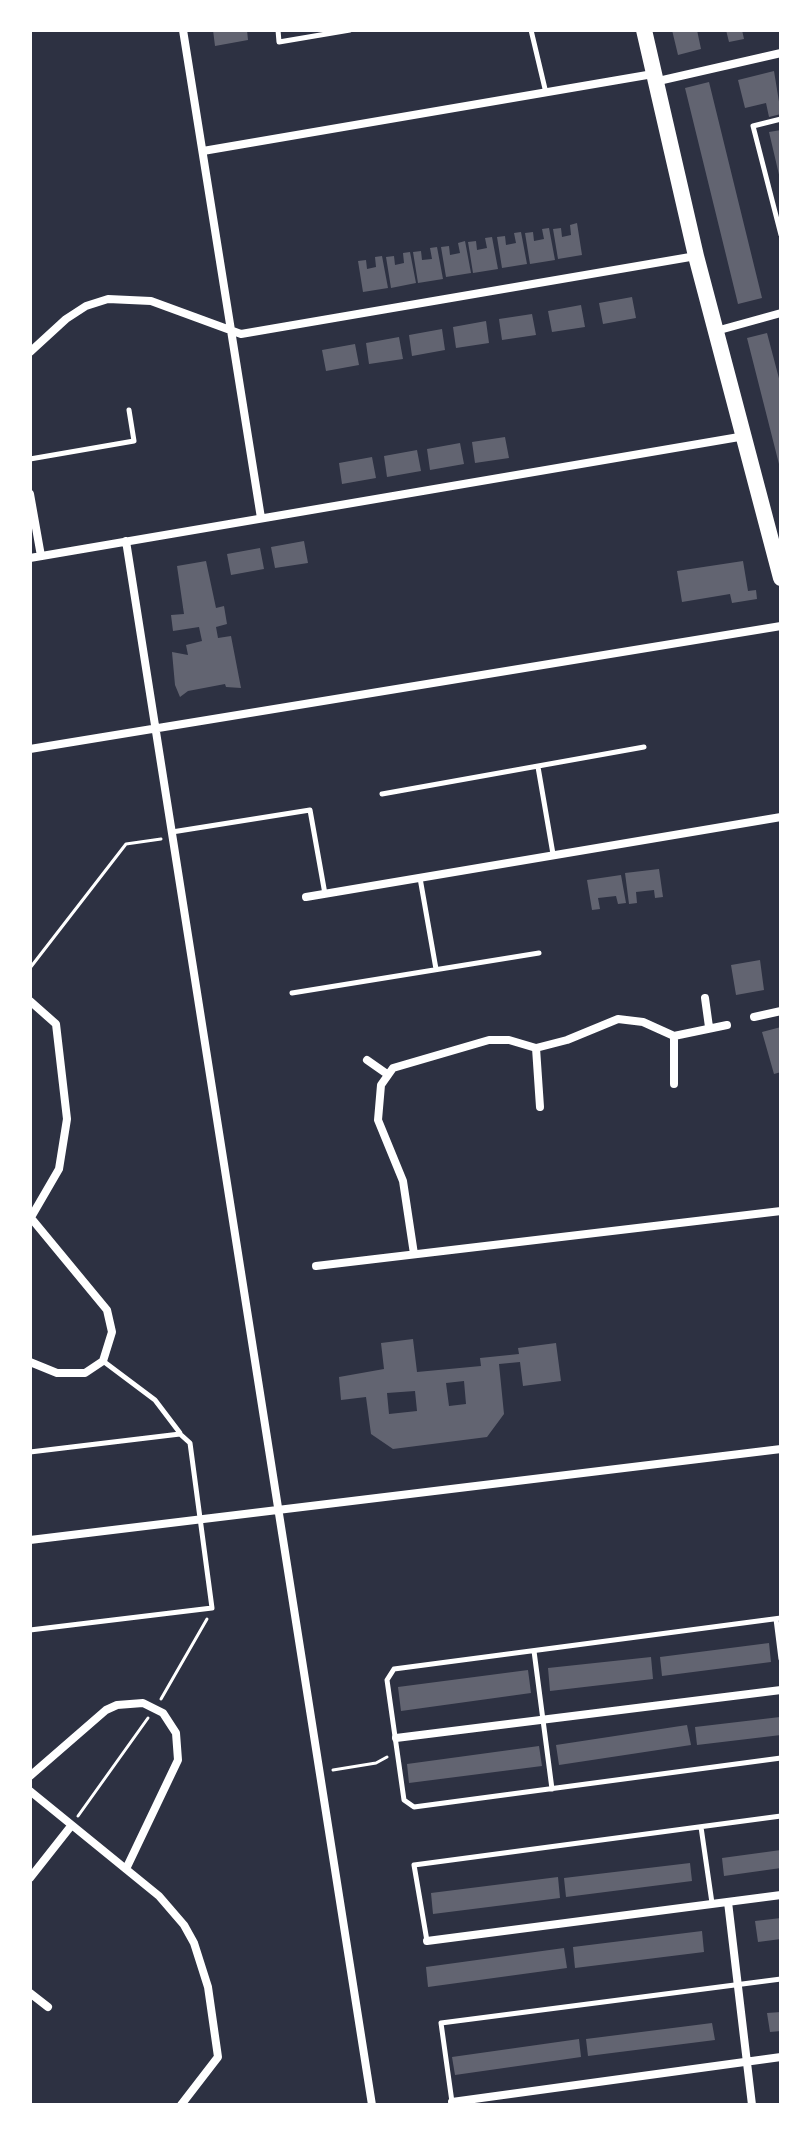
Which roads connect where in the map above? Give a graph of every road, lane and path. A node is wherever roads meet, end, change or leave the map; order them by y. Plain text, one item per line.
1 (183, 30) edge
2 (278, 30) edge
3 (350, 30) edge
4 (531, 30) edge
5 (644, 30) edge
6 (781, 53) edge
7 (654, 78) junction
8 (546, 94) junction
9 (781, 119) edge
10 (203, 151) junction
11 (781, 235) edge
12 (696, 256) junction
13 (781, 313) edge
14 (232, 331) junction
15 (716, 331) junction
16 (30, 352) edge
17 (129, 410) dead end
18 (745, 436) junction
19 (30, 459) edge
20 (30, 494) edge
21 (261, 518) junction
22 (126, 541) junction
23 (41, 556) junction
24 (30, 558) edge
25 (781, 578) edge
26 (781, 626) edge
27 (155, 728) junction
28 (644, 747) dead end
29 (30, 749) edge
30 (538, 767) junction
31 (382, 794) dead end
32 (781, 817) edge
33 (172, 834) junction
34 (553, 854) junction
35 (420, 878) junction
36 (325, 894) junction
37 (306, 897) dead end
38 (539, 953) dead end
39 (30, 968) edge
40 (436, 969) junction
41 (292, 993) dead end
42 (705, 998) dead end
43 (30, 1001) edge
44 (781, 1011) edge
45 (754, 1017) dead end
46 (727, 1025) dead end
47 (709, 1027) junction
48 (674, 1036) junction
49 (536, 1048) junction
50 (367, 1060) dead end
51 (387, 1074) junction
52 (674, 1084) dead end
53 (540, 1107) dead end
54 (781, 1211) edge
55 (30, 1219) edge
56 (414, 1254) junction
57 (316, 1266) dead end
58 (103, 1361) junction
59 (30, 1362) edge
60 (180, 1434) junction
61 (781, 1449) edge
62 (30, 1452) edge
63 (278, 1511) junction
64 (200, 1520) junction
65 (30, 1540) edge
66 (212, 1608) junction
67 (778, 1619) edge
68 (30, 1630) edge
69 (534, 1651) junction
70 (781, 1659) edge
71 (781, 1690) edge
72 (155, 1708) junction
73 (543, 1719) junction
74 (396, 1738) junction
75 (397, 1754) junction
76 (781, 1758) edge
77 (321, 1772) junction
78 (30, 1776) edge
79 (552, 1789) junction
80 (30, 1791) edge
81 (781, 1816) edge
82 (71, 1826) junction
83 (701, 1827) junction
84 (126, 1869) junction
85 (30, 1878) edge
86 (781, 1895) edge
87 (728, 1902) junction
88 (712, 1903) junction
89 (427, 1941) joint
90 (781, 1979) edge
91 (737, 1984) junction
92 (30, 1993) edge
93 (48, 2007) dead end
94 (781, 2057) edge
95 (746, 2061) junction
96 (452, 2102) joint
97 (181, 2105) edge
98 (372, 2105) edge
99 (752, 2105) edge

1 - 10 street
2 - 3 lane
4 - 8 lane
5 - 7 main road
6 - 7 street
7 - 8 street
7 - 12 main road
8 - 10 street
9 - 11 lane
10 - 14 street
12 - 14 street
12 - 15 main road
13 - 15 street
14 - 16 street
14 - 21 street
15 - 18 main road
17 - 19 lane
18 - 21 street
18 - 25 main road
20 - 23 street
21 - 22 street
22 - 23 street
22 - 27 street
23 - 24 street
26 - 27 street
27 - 29 street
27 - 33 street
28 - 30 lane
30 - 31 lane
30 - 34 lane
32 - 34 street
33 - 36 lane
33 - 39 path
33 - 63 street
34 - 35 street
35 - 36 street
35 - 40 lane
36 - 37 street
38 - 40 lane
40 - 41 lane
42 - 47 street
43 - 55 street
44 - 45 street
46 - 47 street
47 - 48 street
48 - 49 street
48 - 52 street
49 - 51 street
49 - 53 street
50 - 51 street
51 - 56 street
54 - 56 street
55 - 58 street
56 - 57 street
58 - 59 street
58 - 60 lane
60 - 62 lane
60 - 64 lane
61 - 63 street
63 - 64 street
63 - 77 street
64 - 65 street
64 - 66 lane
66 - 68 lane
66 - 72 path
67 - 69 lane
67 - 70 lane
69 - 73 lane
69 - 74 lane
71 - 73 street
72 - 78 street
72 - 82 path
72 - 84 street
73 - 74 street
73 - 79 lane
74 - 75 lane
75 - 77 path
75 - 79 lane
76 - 79 lane
77 - 98 street
80 - 82 street
81 - 83 lane
82 - 84 street
82 - 85 street
83 - 88 lane
83 - 89 lane
84 - 97 street
86 - 87 street
87 - 88 street
87 - 91 street
88 - 89 street
90 - 91 lane
91 - 95 street
91 - 96 lane
92 - 93 street
94 - 95 street
95 - 96 street
95 - 99 street

